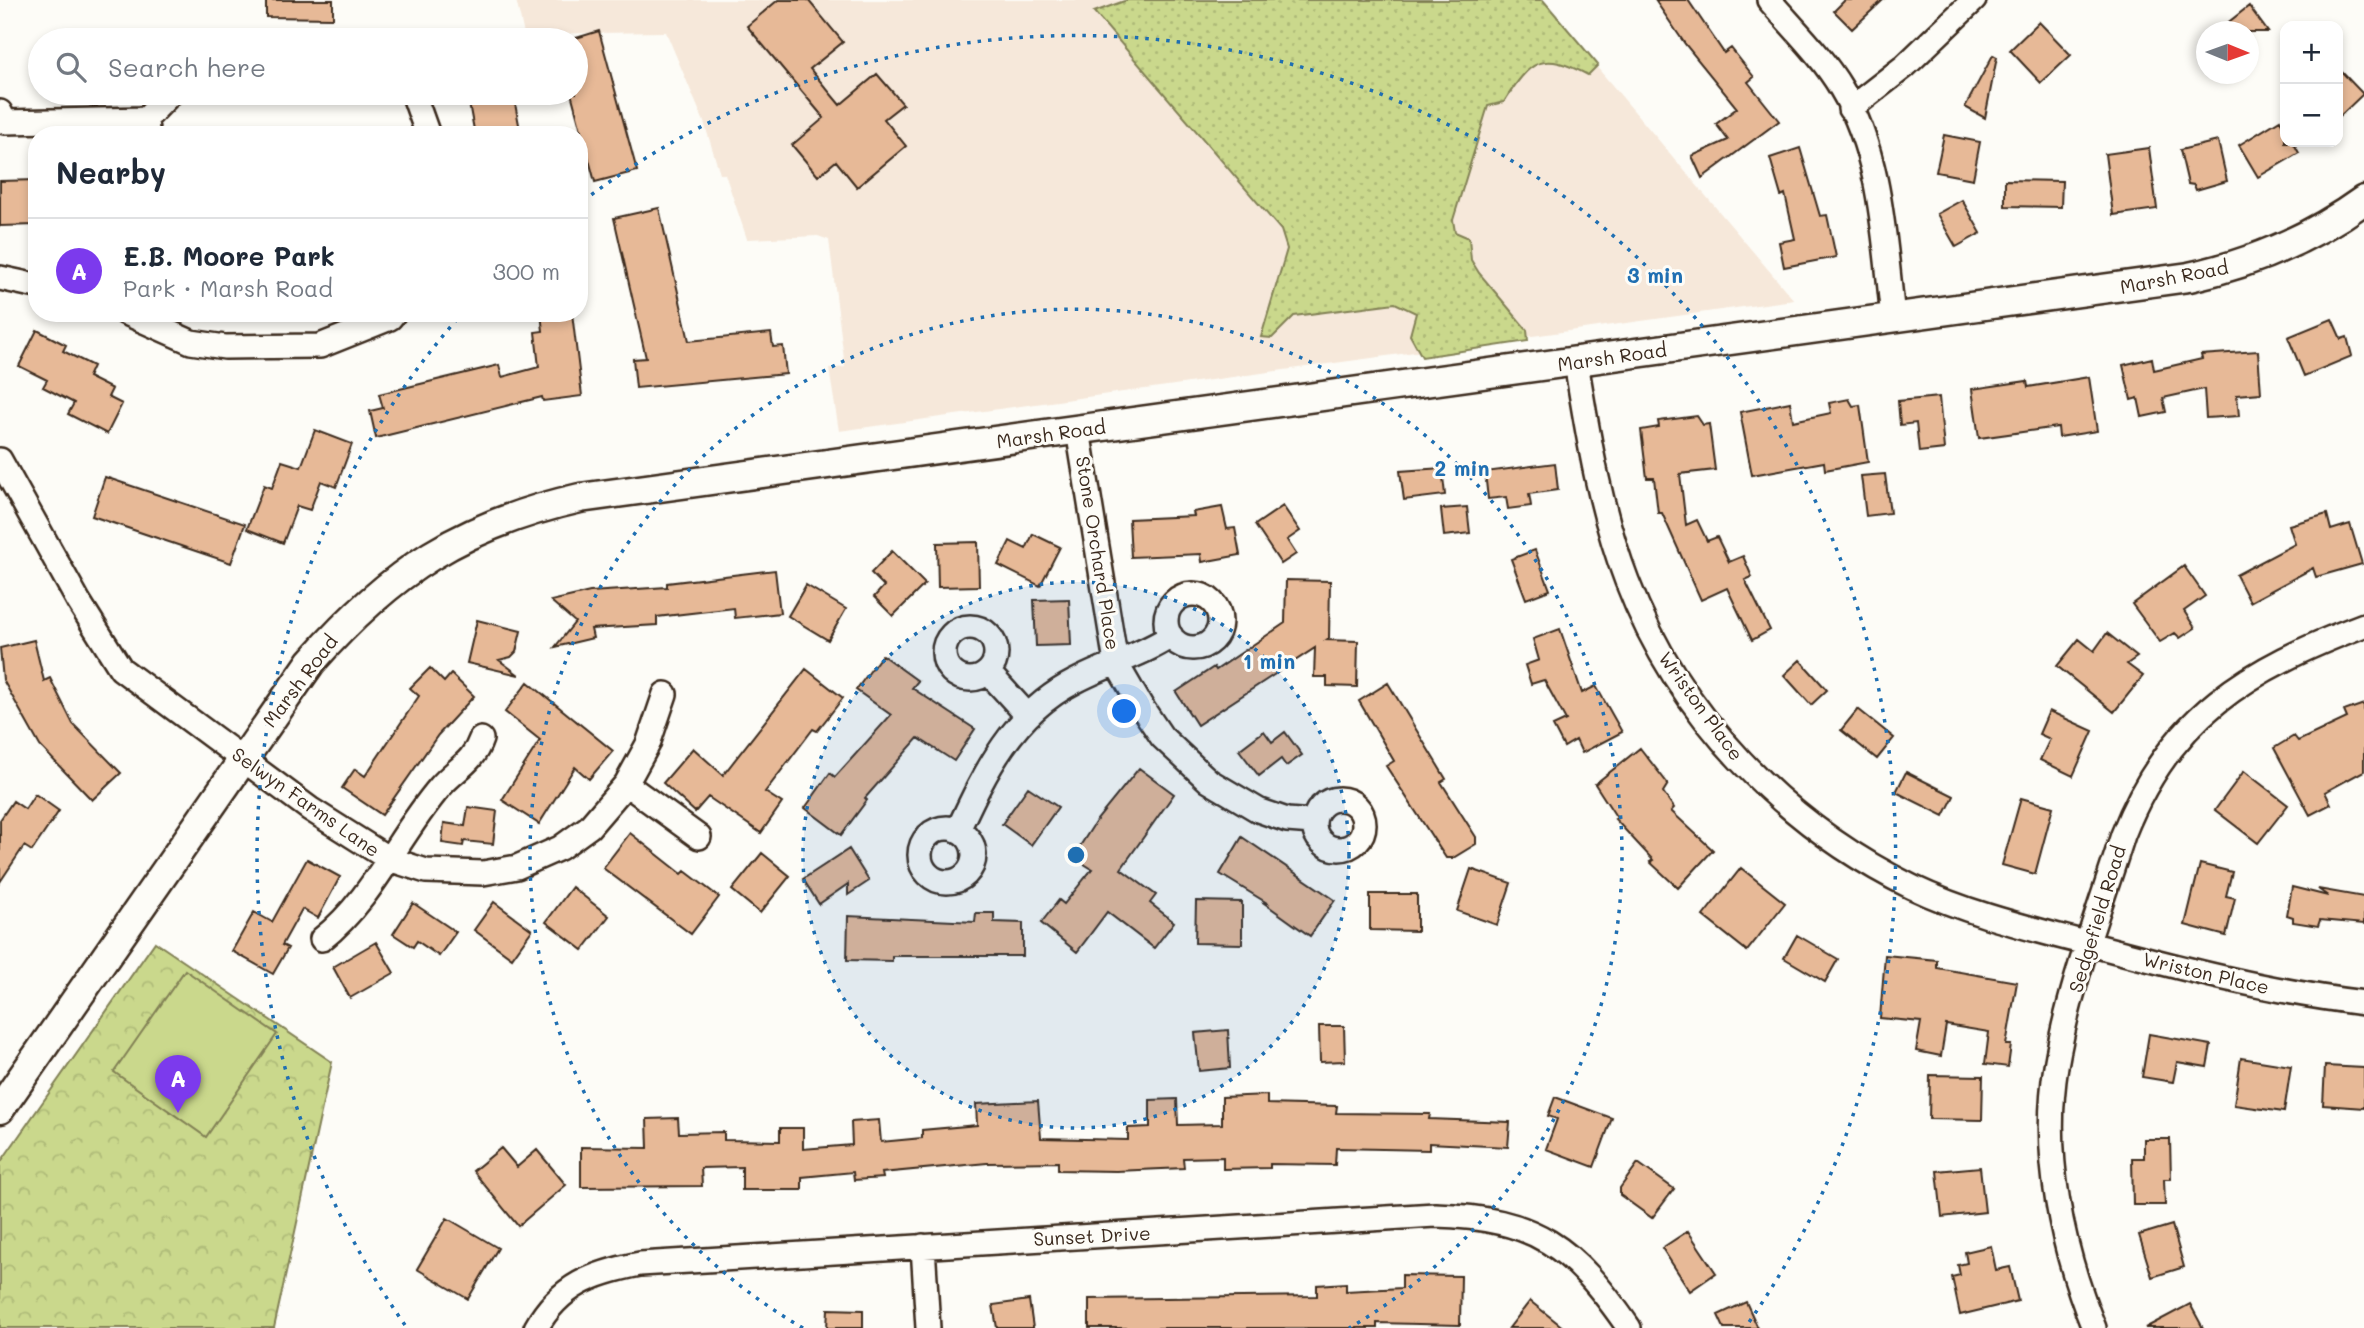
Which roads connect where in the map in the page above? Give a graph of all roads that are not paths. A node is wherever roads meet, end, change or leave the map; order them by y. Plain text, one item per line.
1 (1769, 0) edge
2 (1974, 0) edge
3 (163, 105) edge
4 (417, 105) edge
5 (1850, 109) junction
6 (0, 112) edge
7 (119, 126) edge
8 (148, 126) edge
9 (425, 126) edge
10 (2364, 200) edge
11 (0, 278) edge
12 (28, 284) edge
13 (1893, 317) junction
14 (173, 322) edge
15 (380, 322) edge
16 (1576, 362) junction
17 (1078, 430) junction
18 (0, 460) edge
19 (2364, 625) edge
20 (1171, 636) dead end
21 (1116, 663) junction
22 (988, 672) dead end
23 (666, 694) dead end
24 (1027, 715) junction
25 (481, 739) dead end
26 (243, 759) junction
27 (626, 784) junction
28 (1313, 822) dead end
29 (958, 831) dead end
30 (699, 837) dead end
31 (389, 859) junction
32 (322, 939) dead end
33 (2088, 943) junction
34 (2364, 1003) edge
35 (0, 1110) edge
36 (923, 1246) junction
37 (536, 1328) edge
38 (928, 1328) edge
39 (1629, 1328) edge
40 (2094, 1328) edge

1 - 5 street
2 - 5 street
3 - 8 street
4 - 9 street
5 - 13 street
6 - 7 street
10 - 13 street, Marsh Road
11 - 12 street
13 - 16 street, Marsh Road
14 - 15 street
16 - 17 street, Marsh Road
16 - 33 street, Wriston Place
17 - 21 street, Stone Orchard Place
17 - 26 street, Marsh Road
18 - 26 street, Selwyn Farms Lane
19 - 33 street, Sedgefield Road
20 - 21 street
21 - 24 street
21 - 28 street, Stone Orchard Place
22 - 24 street
23 - 27 street, Selwyn Farms Lane
24 - 29 street
25 - 31 street
26 - 31 street, Selwyn Farms Lane
26 - 35 street, Marsh Road
27 - 30 street
27 - 31 street, Selwyn Farms Lane
31 - 32 street
33 - 34 street, Wriston Place
33 - 40 street, Sedgefield Road
36 - 37 street, Sunset Drive
36 - 38 street
36 - 39 street, Sunset Drive

